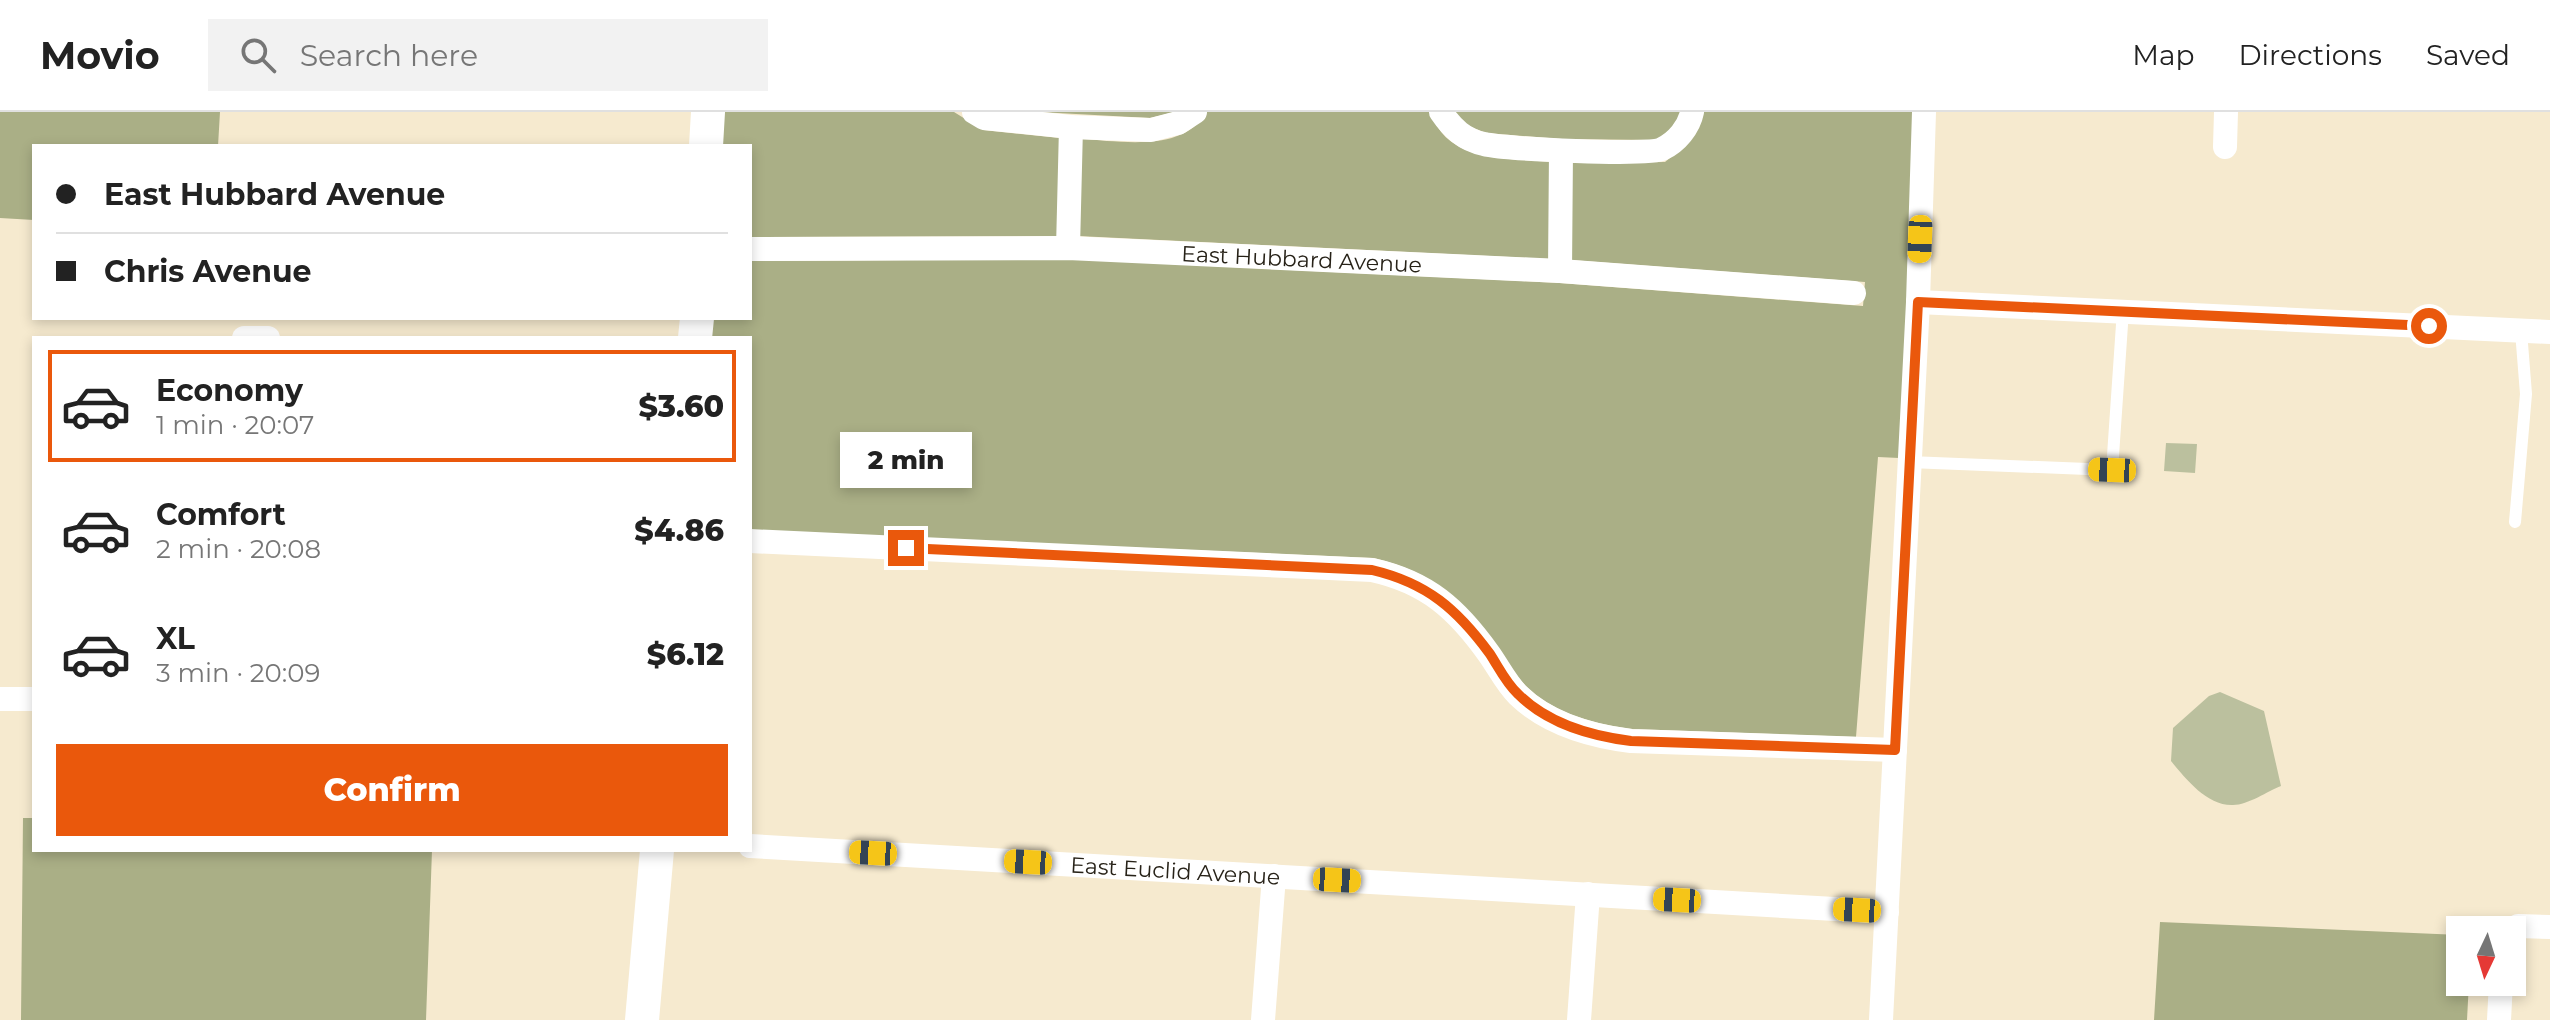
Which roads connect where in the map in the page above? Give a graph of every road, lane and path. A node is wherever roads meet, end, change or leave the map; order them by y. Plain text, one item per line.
1 (708, 112) edge
2 (974, 112) edge
3 (1195, 112) edge
4 (1441, 112) edge
5 (1692, 112) edge
6 (1924, 112) edge
7 (2226, 112) edge
8 (1071, 127) junction
9 (706, 144) edge
10 (2225, 147) dead end
11 (1561, 151) junction
12 (1068, 248) junction
13 (752, 249) edge
14 (1560, 271) junction
15 (1854, 293) dead end
16 (1918, 302) junction
17 (2123, 310) junction
18 (2521, 331) junction
19 (2550, 332) edge
20 (1909, 462) junction
21 (2515, 522) dead end
22 (752, 541) edge
23 (0, 699) edge
24 (32, 699) edge
25 (1895, 750) junction
26 (752, 846) edge
27 (657, 852) edge
28 (1274, 876) junction
29 (1588, 894) junction
30 (1887, 912) junction
31 (2526, 926) edge
32 (2550, 927) edge
33 (2500, 996) edge
34 (642, 1020) edge
35 (1263, 1020) edge
36 (1579, 1020) edge
37 (1881, 1020) edge
38 (2499, 1020) edge

1 - 9 main road
2 - 8 street
3 - 8 street
4 - 11 street
5 - 11 street
6 - 16 street
7 - 10 street
8 - 12 street
11 - 14 street
12 - 13 street, East Hubbard Avenue
12 - 14 street, East Hubbard Avenue
14 - 15 street, East Hubbard Avenue
16 - 17 street
16 - 20 street
17 - 18 street
17 - 20 lane
18 - 19 street
18 - 21 lane
20 - 25 street
22 - 25 street
23 - 24 street
25 - 30 street
26 - 28 street, East Euclid Avenue
27 - 34 main road
28 - 29 street, East Euclid Avenue
28 - 35 street
29 - 30 street, East Euclid Avenue
29 - 36 street
30 - 37 street
31 - 32 street
33 - 38 street

